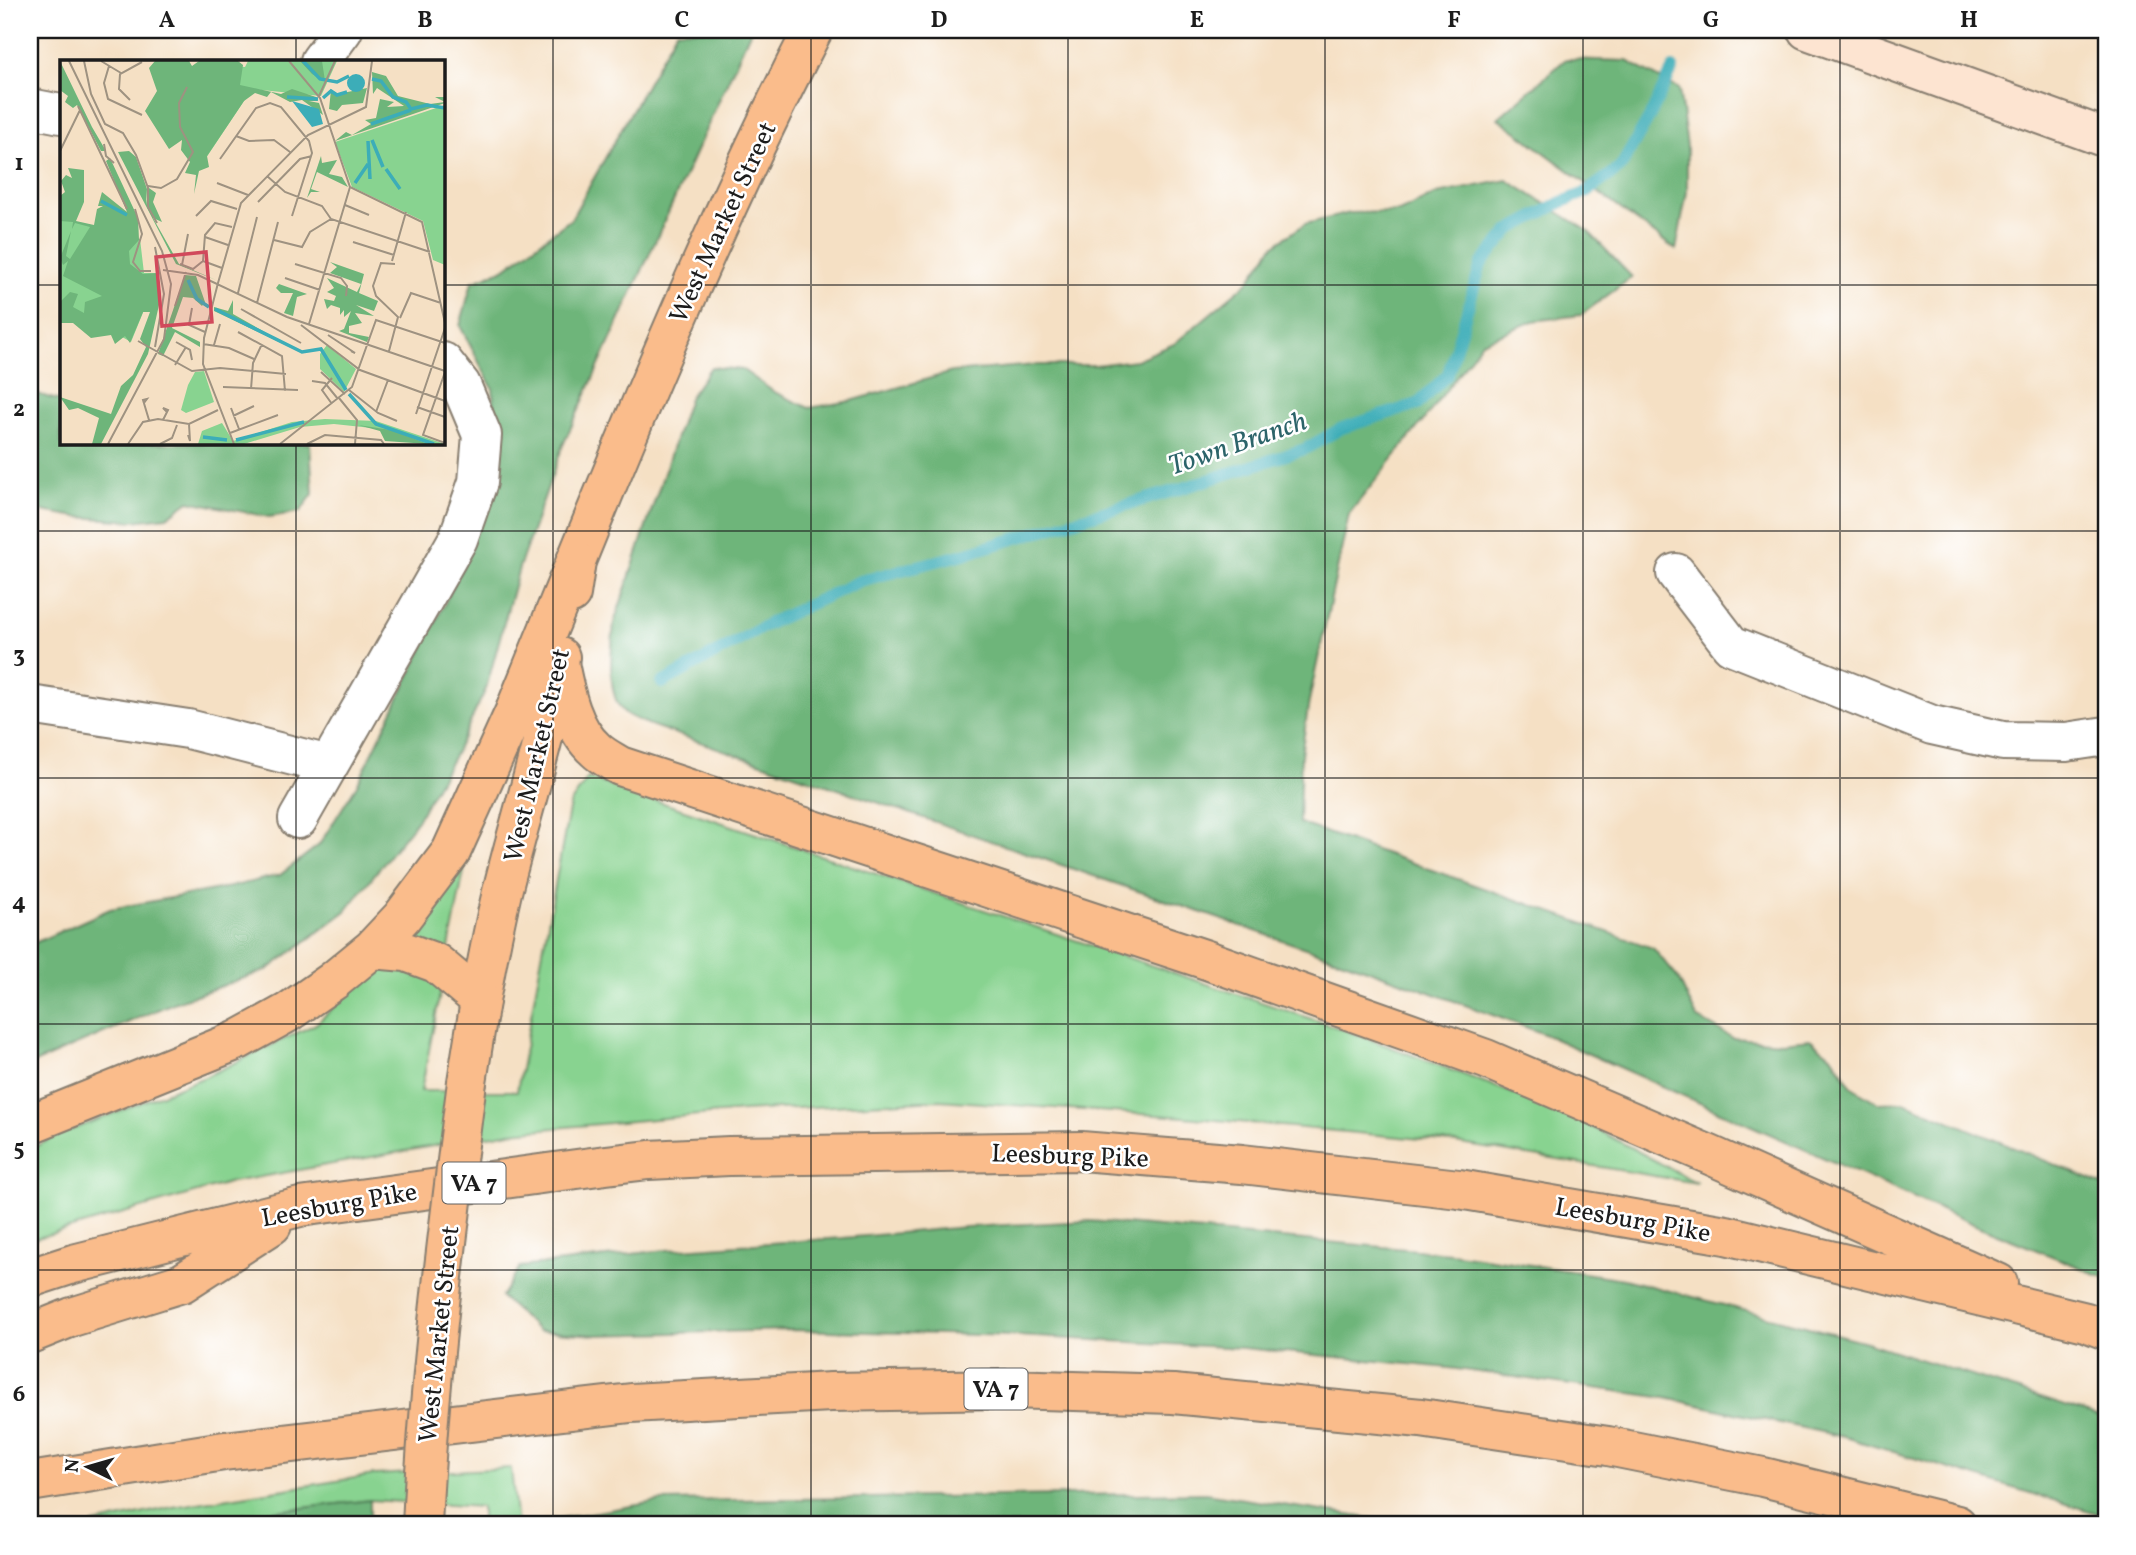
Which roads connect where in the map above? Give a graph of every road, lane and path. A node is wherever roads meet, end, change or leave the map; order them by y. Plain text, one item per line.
1 (343, 30) edge
2 (813, 30) edge
3 (1807, 30) edge
4 (321, 60) edge
5 (30, 108) edge
6 (60, 114) edge
7 (2106, 138) edge
8 (444, 363) edge
9 (576, 561) junction
10 (1676, 573) dead end
11 (559, 663) junction
12 (30, 705) edge
13 (2106, 736) edge
14 (329, 765) junction
15 (298, 819) dead end
16 (372, 949) junction
17 (480, 1000) junction
18 (30, 1124) edge
19 (300, 1207) junction
20 (30, 1278) edge
21 (2096, 1326) edge
22 (30, 1334) edge
23 (31, 1482) edge
24 (422, 1525) edge
25 (1957, 1525) edge

1 - 4 street
2 - 9 main road, West Market Street
3 - 7 main road
5 - 6 street
8 - 14 street
9 - 11 main road, West Market Street
9 - 16 main road
10 - 13 street
11 - 17 main road, West Market Street
11 - 21 main road
12 - 14 street
14 - 15 street
16 - 17 main road
16 - 18 main road
17 - 24 main road, West Market Street, bridge
19 - 20 main road, Leesburg Pike / VA 7
19 - 21 main road, Leesburg Pike / VA 7
19 - 22 main road
23 - 25 main road, VA 7

